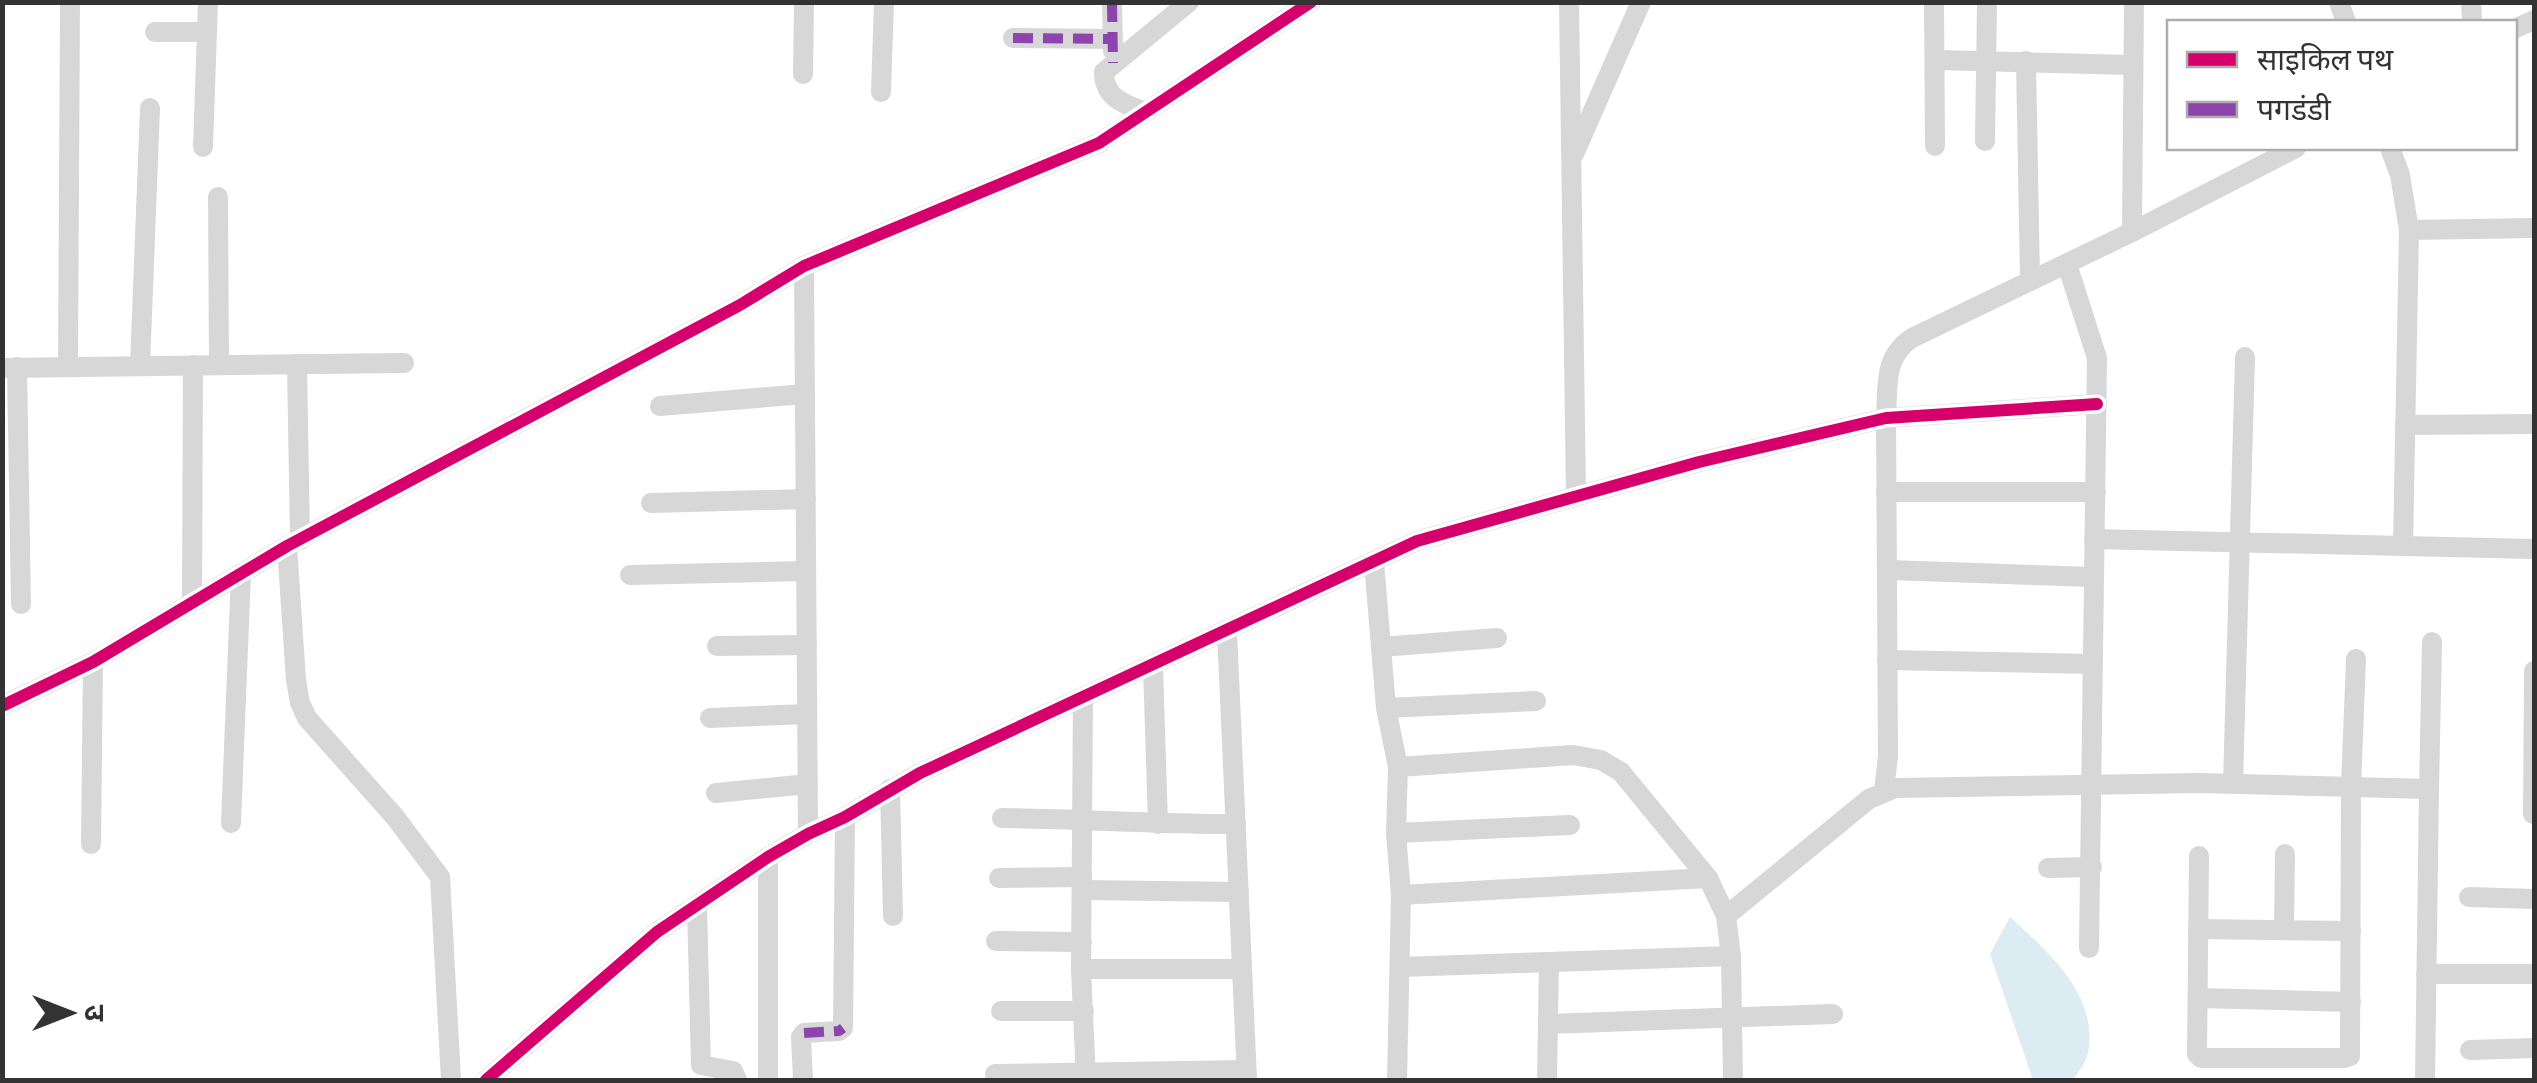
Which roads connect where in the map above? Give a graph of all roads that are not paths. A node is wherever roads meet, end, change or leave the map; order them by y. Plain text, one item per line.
1 (70, 2) edge
2 (208, 2) edge
3 (804, 2) edge
4 (884, 2) edge
5 (1112, 2) edge
6 (1311, 2) edge
7 (1568, 2) edge
8 (1641, 2) edge
9 (1934, 2) edge
10 (1987, 2) edge
11 (2134, 2) edge
12 (1187, 3) edge
13 (154, 32) dead end
14 (207, 32) junction
15 (1014, 38) dead end
16 (1112, 39) junction
17 (1936, 60) junction
18 (1988, 60) junction
19 (2026, 61) junction
20 (1112, 63) junction
21 (2132, 65) junction
22 (803, 74) dead end
23 (881, 92) dead end
24 (150, 108) dead end
25 (1145, 112) junction
26 (1985, 142) dead end
27 (1935, 146) dead end
28 (203, 147) dead end
29 (2292, 150) edge
30 (2391, 150) edge
31 (1571, 161) junction
32 (218, 197) dead end
33 (2534, 228) edge
34 (2409, 230) junction
35 (2132, 232) junction
36 (2067, 264) junction
37 (804, 266) junction
38 (2030, 280) junction
39 (2245, 357) dead end
40 (404, 362) dead end
41 (297, 364) junction
42 (193, 365) junction
43 (219, 365) junction
44 (140, 366) junction
45 (68, 367) junction
46 (10, 368) edge
47 (806, 394) junction
48 (2097, 404) junction
49 (660, 406) dead end
50 (1886, 418) junction
51 (2406, 424) junction
52 (2534, 424) edge
53 (10, 440) edge
54 (1886, 492) junction
55 (2096, 492) junction
56 (1576, 496) junction
57 (806, 499) junction
58 (652, 503) dead end
59 (10, 514) edge
60 (2094, 539) junction
61 (2241, 542) junction
62 (294, 543) junction
63 (2403, 546) junction
64 (2534, 549) edge
65 (1374, 562) junction
66 (1889, 570) junction
67 (806, 571) junction
68 (241, 573) junction
69 (630, 574) dead end
70 (2094, 577) junction
71 (192, 602) junction
72 (21, 604) dead end
73 (1227, 631) junction
74 (1497, 638) dead end
75 (2432, 642) dead end
76 (807, 644) junction
77 (718, 646) dead end
78 (1381, 647) junction
79 (2356, 659) dead end
80 (1888, 660) junction
81 (93, 662) junction
82 (2092, 664) junction
83 (1153, 666) junction
84 (2534, 672) edge
85 (1083, 698) junction
86 (1536, 702) dead end
87 (2, 706) edge
88 (1386, 708) junction
89 (807, 714) junction
90 (710, 718) dead end
91 (1398, 767) junction
92 (808, 784) junction
93 (2233, 784) junction
94 (2092, 785) junction
95 (2350, 787) junction
96 (890, 789) junction
97 (2429, 789) junction
98 (1884, 791) junction
99 (716, 793) dead end
100 (2532, 814) edge
101 (845, 817) junction
102 (1002, 818) dead end
103 (1082, 818) junction
104 (231, 823) dead end
105 (1158, 824) junction
106 (1236, 824) junction
107 (1570, 825) dead end
108 (1396, 833) junction
109 (808, 834) junction
110 (91, 844) dead end
111 (2285, 854) dead end
112 (2200, 856) dead end
113 (768, 857) junction
114 (2048, 868) dead end
115 (2092, 868) junction
116 (998, 878) dead end
117 (1708, 878) junction
118 (1082, 884) junction
119 (1239, 892) junction
120 (1400, 895) junction
121 (2469, 897) dead end
122 (2534, 899) edge
123 (697, 906) junction
124 (892, 916) dead end
125 (1726, 916) junction
126 (2198, 929) junction
127 (2284, 930) junction
128 (2350, 932) junction
129 (996, 941) dead end
130 (1082, 942) junction
131 (2089, 948) dead end
132 (1731, 956) junction
133 (1550, 962) junction
134 (1400, 966) junction
135 (1082, 969) junction
136 (1242, 969) junction
137 (2426, 974) junction
138 (2534, 974) edge
139 (2198, 998) junction
140 (2350, 1002) junction
141 (1001, 1011) dead end
142 (1084, 1011) junction
143 (1833, 1014) dead end
144 (1732, 1018) junction
145 (1548, 1024) junction
146 (2534, 1048) edge
147 (2470, 1050) dead end
148 (995, 1074) dead end
149 (1246, 1075) edge
150 (1086, 1076) edge
151 (451, 1080) edge
152 (486, 1080) edge
153 (738, 1080) edge
154 (768, 1080) edge
155 (802, 1080) edge
156 (1397, 1080) edge
157 (1547, 1080) edge
158 (1733, 1080) edge
159 (2424, 1080) edge

1 - 45 street
2 - 14 street
3 - 22 street
4 - 23 street
5 - 16 street
6 - 25 street
7 - 31 street
8 - 31 street
9 - 17 street
10 - 18 street
11 - 21 street
12 - 20 street
13 - 14 street
14 - 28 street
15 - 16 street
16 - 20 street
17 - 18 street
17 - 27 street
18 - 19 street
18 - 26 street
19 - 21 street
19 - 38 street
20 - 25 street
21 - 35 street
24 - 44 street
25 - 37 street
29 - 35 street
30 - 34 street
31 - 56 street
32 - 43 street
33 - 34 street
34 - 51 street
35 - 36 street
36 - 38 street
36 - 48 street
37 - 47 street
37 - 62 street
38 - 50 street
39 - 61 street
40 - 41 street
41 - 43 street
41 - 62 street
42 - 43 street
42 - 44 street
42 - 71 street
44 - 45 street
45 - 46 street
46 - 53 street
47 - 49 street
47 - 57 street
48 - 50 street
48 - 55 street
50 - 54 street
50 - 56 street
51 - 52 street
51 - 63 street
53 - 59 street
54 - 55 street
54 - 66 street
55 - 60 street
56 - 65 street
57 - 58 street
57 - 67 street
59 - 72 street
60 - 61 street
60 - 70 street
61 - 63 street
61 - 93 street
62 - 68 street
62 - 151 street
63 - 64 street
65 - 73 street
65 - 78 street
66 - 70 street
66 - 80 street
67 - 69 street
67 - 76 street
68 - 71 street
68 - 104 street
70 - 82 street
71 - 81 street
73 - 83 street
73 - 106 street
74 - 78 street
75 - 97 street
76 - 77 street
76 - 89 street
78 - 88 street
79 - 95 street
80 - 82 street
80 - 98 street
81 - 87 street
81 - 110 street
82 - 94 street
83 - 85 street
83 - 105 street
84 - 100 street
85 - 96 street
85 - 103 street
86 - 88 street
88 - 91 street
89 - 90 street
89 - 92 street
91 - 108 street
91 - 117 street
92 - 99 street
92 - 109 street
93 - 94 street
93 - 95 street
94 - 98 street
94 - 115 street
95 - 97 street
95 - 128 street
96 - 101 street
96 - 124 street
97 - 137 street
98 - 125 street
101 - 109 street
101 - 155 street
102 - 103 street
103 - 105 street
103 - 118 street
105 - 106 street
106 - 119 street
107 - 108 street
108 - 120 street
109 - 113 street
111 - 127 street
112 - 126 street
113 - 123 street
113 - 154 street
114 - 115 street
115 - 131 street
116 - 118 street
117 - 120 street
117 - 125 street
118 - 119 street
118 - 130 street
119 - 136 street
120 - 134 street
121 - 122 street
123 - 152 street
123 - 153 street
125 - 132 street
126 - 127 street
126 - 139 street
127 - 128 street
128 - 140 street
129 - 130 street
130 - 135 street
132 - 133 street
132 - 144 street
133 - 134 street
133 - 145 street
134 - 156 street
135 - 136 street
135 - 142 street
136 - 149 street
137 - 138 street
137 - 159 street
139 - 140 street
139 - 140 street
141 - 142 street
142 - 150 street
143 - 144 street
144 - 145 street
144 - 158 street
145 - 157 street
146 - 147 street
148 - 150 street
149 - 150 street

